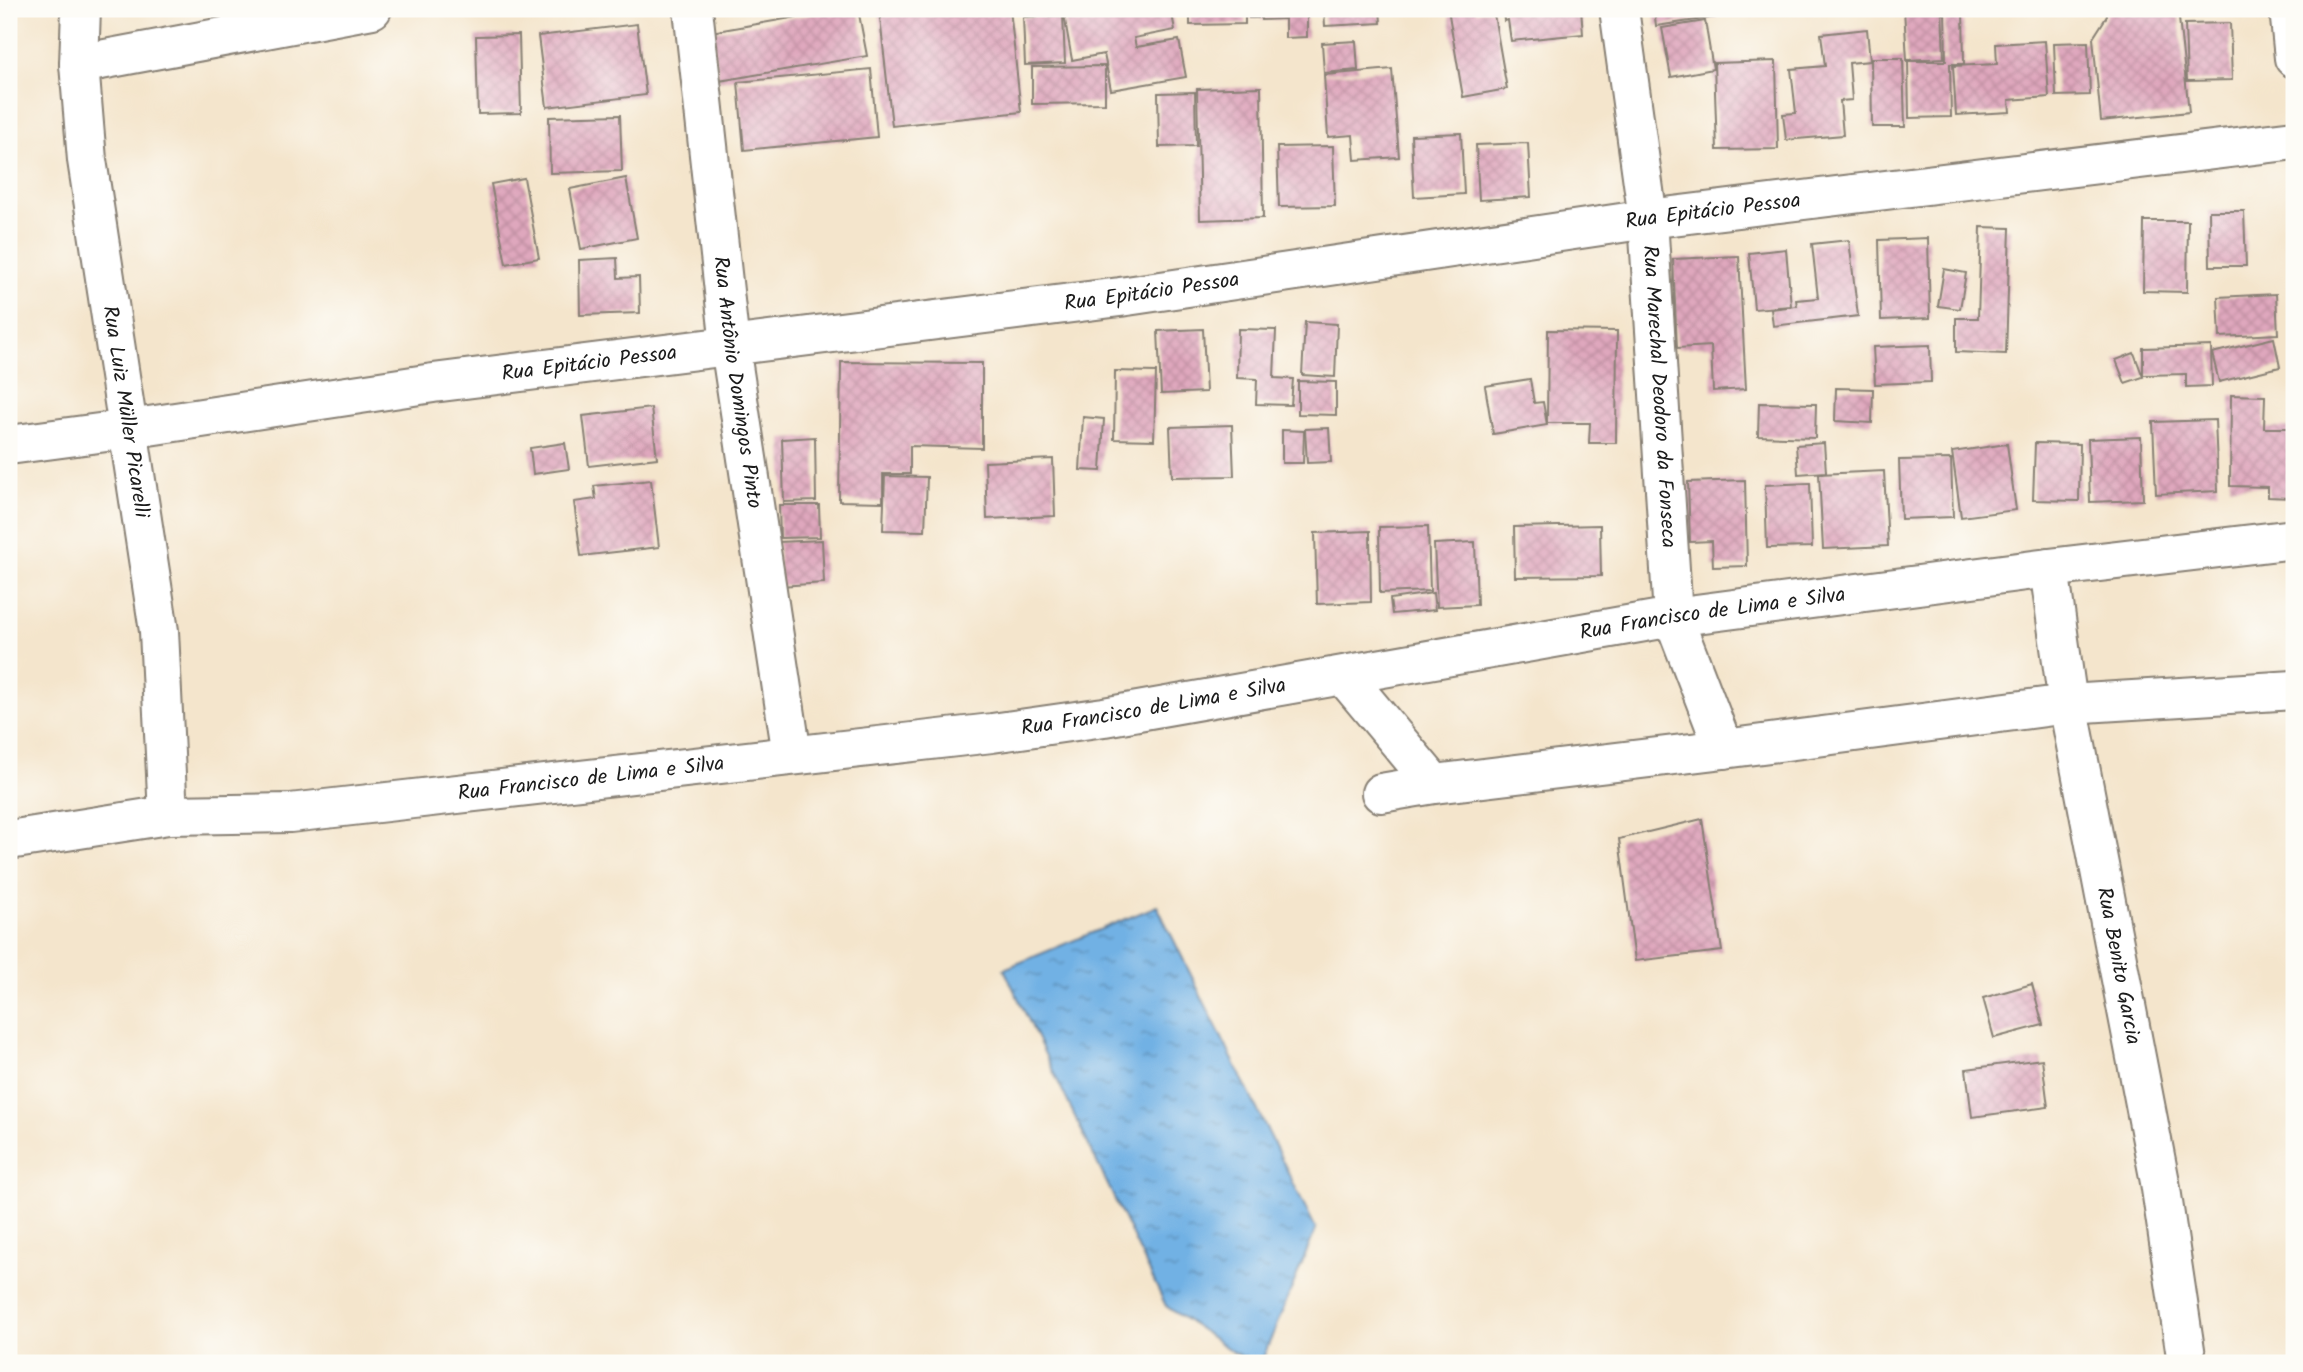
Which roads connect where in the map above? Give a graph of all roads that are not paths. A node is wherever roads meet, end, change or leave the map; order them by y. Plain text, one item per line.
1 (81, 9) edge
2 (372, 9) edge
3 (693, 9) edge
4 (1619, 9) edge
5 (2289, 9) edge
6 (2294, 58) edge
7 (79, 64) junction
8 (2294, 140) edge
9 (1648, 219) junction
10 (730, 346) junction
11 (129, 429) junction
12 (9, 445) edge
13 (2294, 539) edge
14 (2049, 568) junction
15 (1673, 617) junction
16 (1344, 676) junction
17 (2294, 690) edge
18 (2068, 704) junction
19 (1724, 749) junction
20 (792, 755) junction
21 (1434, 784) junction
22 (1381, 793) dead end
23 (168, 815) junction
24 (9, 840) edge
25 (2187, 1363) edge

1 - 7 street, Rua Luiz Müller Picarelli
2 - 7 street
3 - 10 street, Rua Antônio Domingos Pinto
4 - 9 street, Rua Marechal Deodoro da Fonseca
5 - 6 street
7 - 11 street, Rua Luiz Müller Picarelli
8 - 9 street, Rua Epitácio Pessoa
9 - 10 street, Rua Epitácio Pessoa
9 - 15 street, Rua Marechal Deodoro da Fonseca
10 - 11 street, Rua Epitácio Pessoa
10 - 20 street, Rua Antônio Domingos Pinto
11 - 12 street, Rua Epitácio Pessoa
11 - 23 street, Rua Luiz Müller Picarelli
13 - 14 street, Rua Francisco de Lima e Silva
14 - 15 street, Rua Francisco de Lima e Silva
14 - 18 street, Rua Benito Garcia
15 - 16 street, Rua Francisco de Lima e Silva
15 - 19 street, Rua Marechal Deodoro da Fonseca
16 - 20 street, Rua Francisco de Lima e Silva
16 - 21 street
17 - 18 street
18 - 19 street
18 - 25 street, Rua Benito Garcia
19 - 21 street
20 - 23 street, Rua Francisco de Lima e Silva
21 - 22 street
23 - 24 street, Rua Francisco de Lima e Silva

